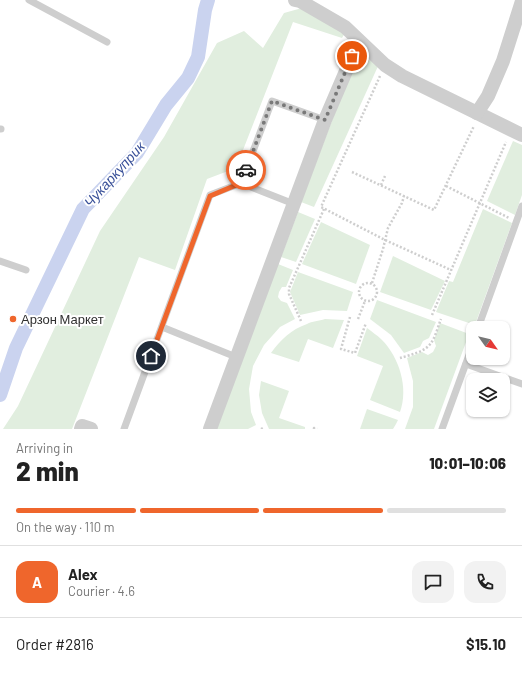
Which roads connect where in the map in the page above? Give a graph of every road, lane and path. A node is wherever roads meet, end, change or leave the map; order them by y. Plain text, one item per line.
1 (30, 0) edge
2 (295, 0) edge
3 (522, 1) edge
4 (107, 42) dead end
5 (352, 56) dead end
6 (385, 65) junction
7 (478, 114) junction
8 (325, 120) junction
9 (517, 133) edge
10 (352, 172) dead end
11 (385, 176) dead end
12 (241, 183) junction
13 (381, 185) junction
14 (446, 186) junction
15 (404, 196) junction
16 (294, 204) junction
17 (480, 204) junction
18 (522, 206) edge
19 (324, 209) junction
20 (518, 226) edge
21 (385, 240) junction
22 (0, 261) edge
23 (26, 270) dead end
24 (451, 270) junction
25 (372, 283) junction
26 (365, 300) junction
27 (432, 315) dead end
28 (350, 317) dead end
29 (358, 319) dead end
30 (440, 319) dead end
31 (301, 321) dead end
32 (481, 321) edge
33 (366, 323) dead end
34 (162, 326) junction
35 (236, 357) junction
36 (400, 358) dead end
37 (466, 364) edge
38 (469, 365) edge
39 (522, 384) edge
40 (81, 429) edge
41 (91, 429) edge
42 (124, 429) edge
43 (210, 429) edge
44 (442, 429) edge

1 - 4 lane
2 - 6 street
3 - 7 street
5 - 8 street
6 - 7 street
6 - 19 path
7 - 9 street
7 - 14 path
8 - 12 lane
8 - 16 street
9 - 17 path
10 - 13 path
11 - 13 path
12 - 16 lane
12 - 34 lane
13 - 15 path
14 - 15 path
14 - 17 path
15 - 21 path
16 - 35 street
17 - 20 path
17 - 24 path
18 - 20 lane
19 - 21 path
19 - 31 path
20 - 32 lane
21 - 24 path
21 - 25 path
22 - 23 lane
24 - 27 path
25 - 26 path
25 - 26 path
26 - 29 path
28 - 33 path
30 - 36 path
34 - 35 lane
34 - 42 lane
35 - 43 street
37 - 44 lane
38 - 39 lane
40 - 41 street

